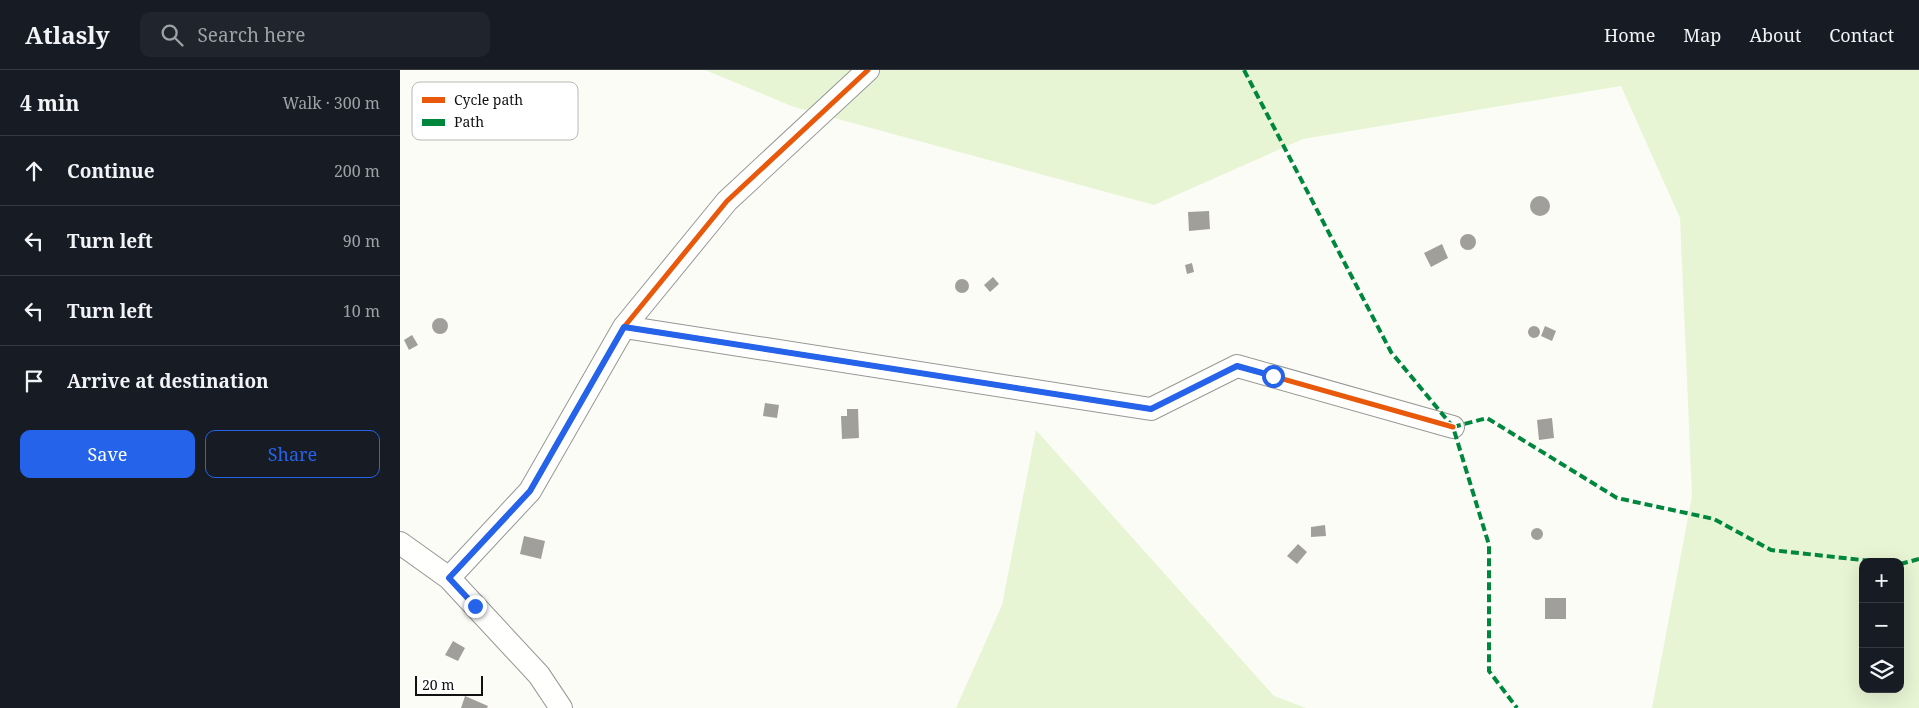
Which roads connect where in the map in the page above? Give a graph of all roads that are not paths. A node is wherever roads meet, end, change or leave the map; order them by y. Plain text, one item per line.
1 (868, 70) edge
2 (624, 327) junction
3 (1453, 427) dead end
4 (400, 543) edge
5 (449, 578) junction
6 (561, 708) edge

1 - 2 street
2 - 3 street
2 - 5 street
4 - 5 street
5 - 6 street

